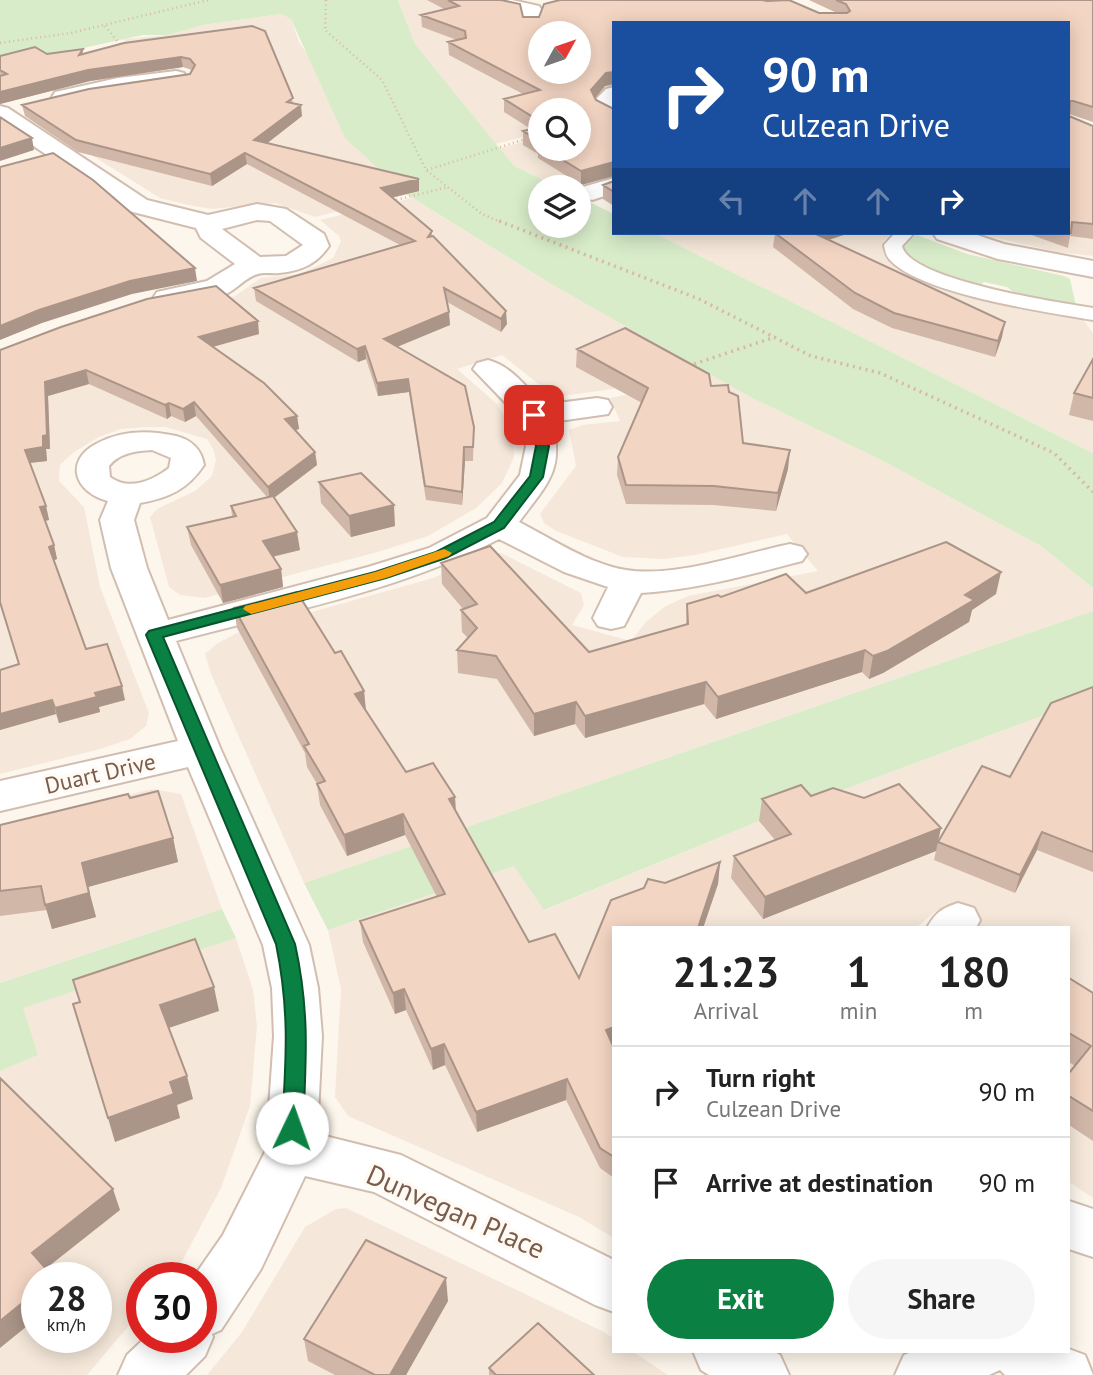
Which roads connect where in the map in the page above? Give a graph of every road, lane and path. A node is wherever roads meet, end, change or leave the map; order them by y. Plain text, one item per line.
1 (208, 0) edge
2 (326, 0) edge
3 (496, 2) edge
4 (538, 13) edge
5 (0, 43) edge
6 (190, 79) edge
7 (612, 96) edge
8 (612, 111) edge
9 (0, 113) edge
10 (528, 139) edge
11 (426, 170) junction
12 (448, 187) junction
13 (385, 203) edge
14 (208, 223) junction
15 (903, 235) edge
16 (952, 235) edge
17 (253, 265) junction
18 (1092, 271) edge
19 (143, 302) edge
20 (1093, 314) edge
21 (775, 337) junction
22 (683, 368) edge
23 (488, 369) dead end
24 (597, 407) dead end
25 (534, 415) junction
26 (1093, 492) edge
27 (127, 494) dead end
28 (499, 525) junction
29 (790, 554) dead end
30 (628, 582) junction
31 (611, 618) dead end
32 (154, 635) junction
33 (201, 750) junction
34 (0, 796) edge
35 (291, 1151) junction
36 (1070, 1225) edge
37 (1093, 1233) edge
38 (612, 1286) edge
39 (217, 1289) edge
40 (168, 1353) edge
41 (724, 1353) edge
42 (975, 1353) edge
43 (1022, 1353) edge
44 (147, 1375) edge
45 (760, 1375) edge
46 (924, 1375) edge
47 (1065, 1375) edge

1 - 5 path
2 - 11 path
3 - 4 street
6 - 9 street
7 - 8 street
9 - 14 street
10 - 11 path
11 - 12 path
12 - 13 path
12 - 21 path
14 - 17 street
14 - 17 street
15 - 20 lane
16 - 18 street
17 - 19 street
21 - 22 path
21 - 26 path
23 - 25 street
24 - 25 street
25 - 28 street
27 - 32 street
28 - 30 street
28 - 32 street
29 - 30 street
30 - 31 street
32 - 33 street
33 - 34 street, Duart Drive
33 - 35 street
35 - 38 street, Dunvegan Place
35 - 39 street
36 - 37 street
40 - 44 street
41 - 45 street
42 - 46 street
43 - 47 street

